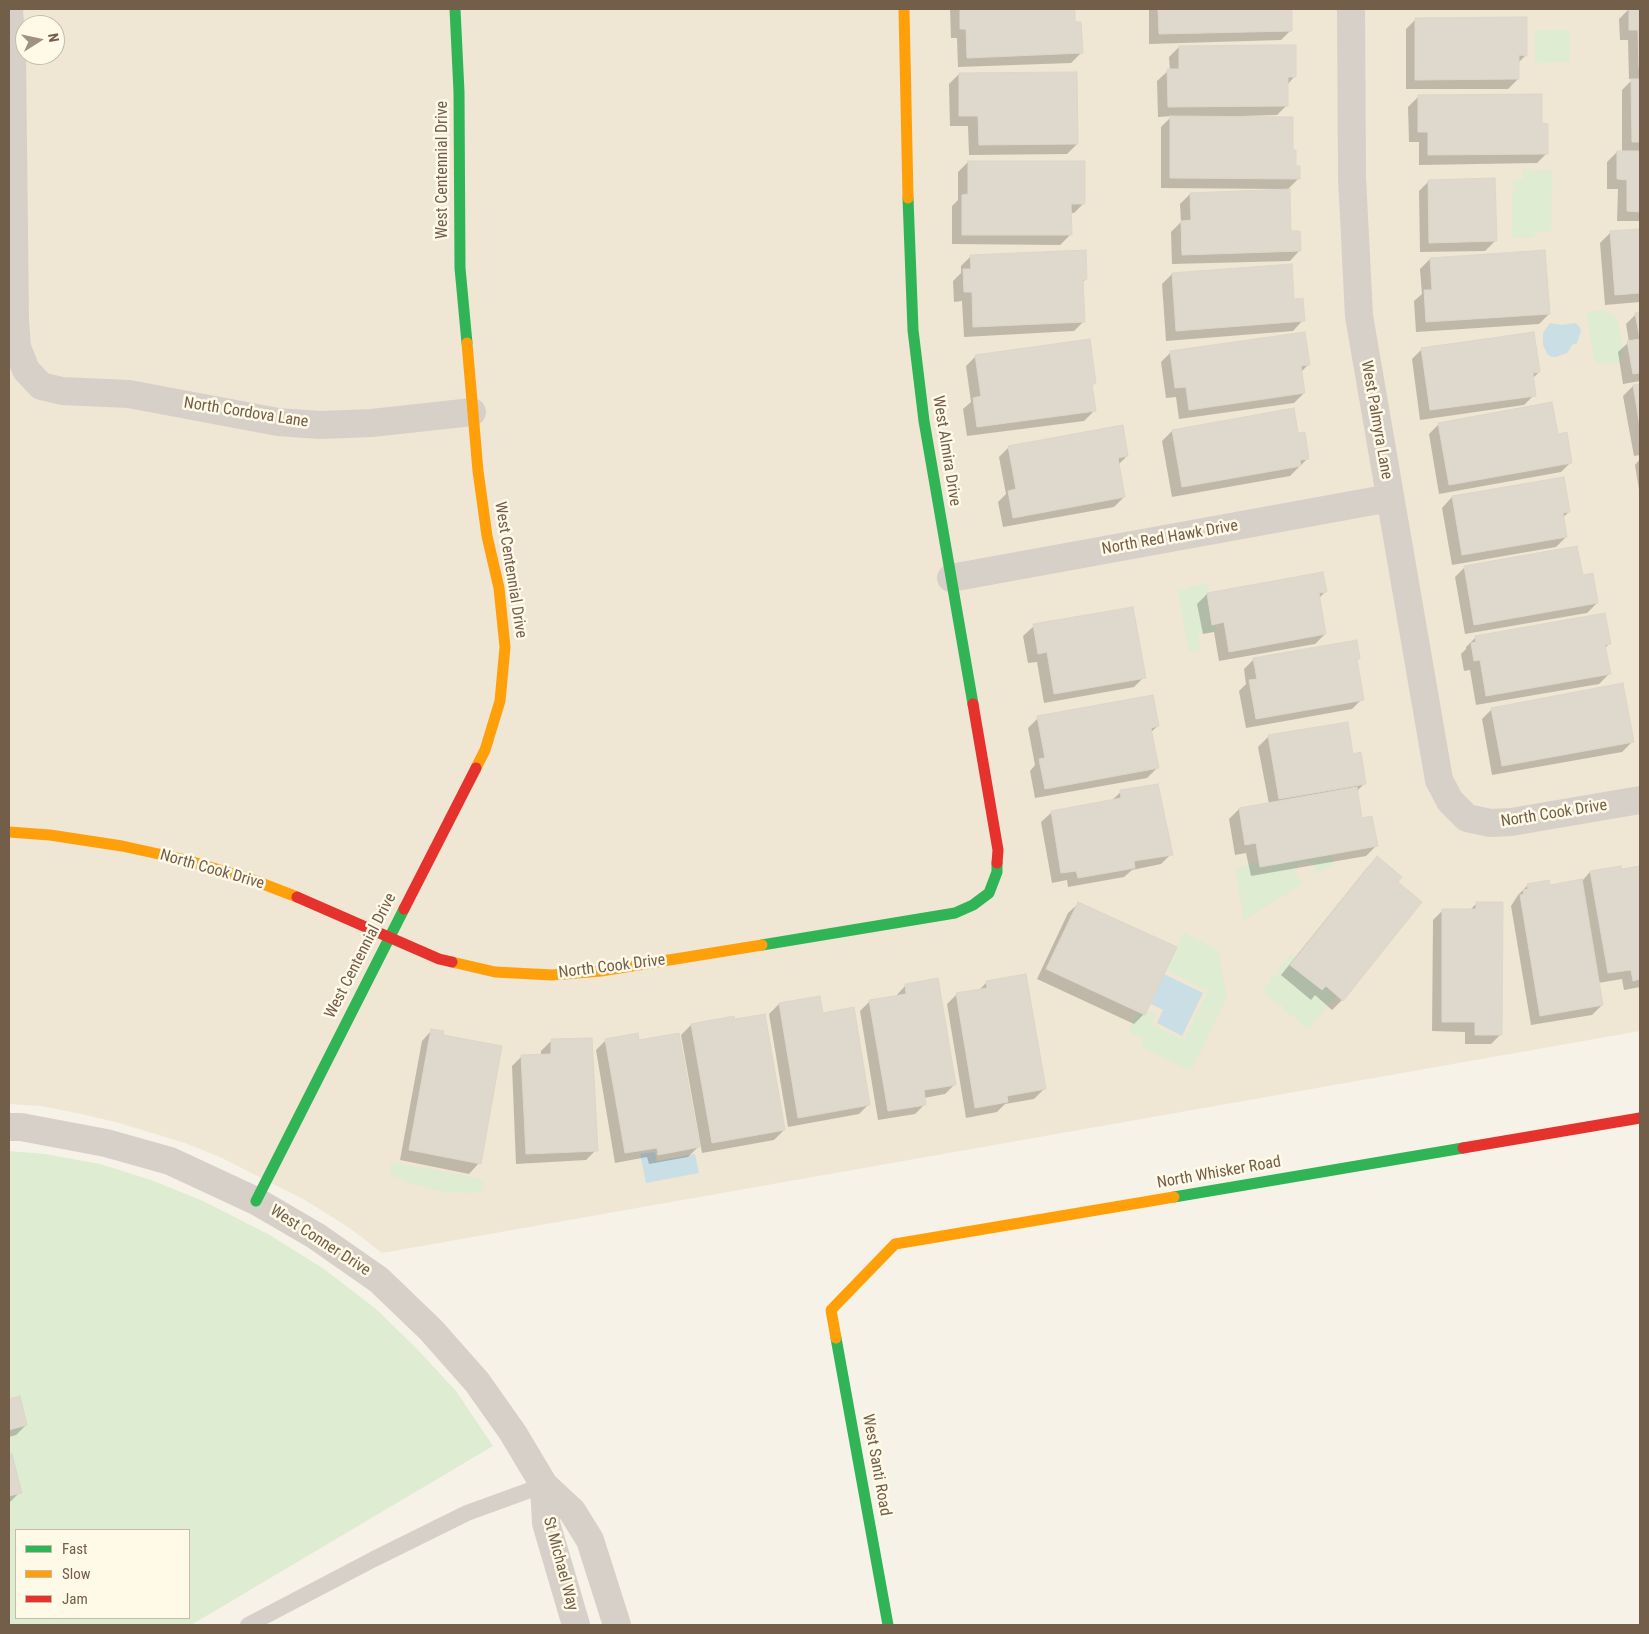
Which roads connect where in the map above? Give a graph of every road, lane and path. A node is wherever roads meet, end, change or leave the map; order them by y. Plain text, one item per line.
1 (9, 9) edge
2 (456, 9) edge
3 (904, 9) edge
4 (1351, 9) edge
5 (472, 412) junction
6 (1390, 498) junction
7 (951, 578) junction
8 (1640, 800) edge
9 (1467, 818) joint
10 (9, 832) edge
11 (989, 893) joint
12 (389, 937) junction
13 (1640, 1118) edge
14 (9, 1127) edge
15 (256, 1201) junction
16 (831, 1310) joint
17 (544, 1485) junction
18 (248, 1625) edge
19 (576, 1625) edge
20 (617, 1625) edge
21 (888, 1625) edge

1 - 5 street, North Cordova Lane
2 - 5 street, West Centennial Drive
3 - 7 street, West Almira Drive
4 - 6 street, West Palmyra Lane
5 - 12 street, West Centennial Drive
6 - 7 street, North Red Hawk Drive
6 - 9 street, West Palmyra Lane
7 - 11 street, West Almira Drive
8 - 9 street, North Cook Drive
10 - 12 street, North Cook Drive
11 - 12 street, North Cook Drive
12 - 15 street, West Centennial Drive
13 - 16 street, North Whisker Road
14 - 15 street, West Conner Drive
15 - 17 street, West Conner Drive
16 - 21 street, West Santi Road
17 - 18 lane
17 - 19 street, St Michael Way
17 - 20 street, St Michael Way

